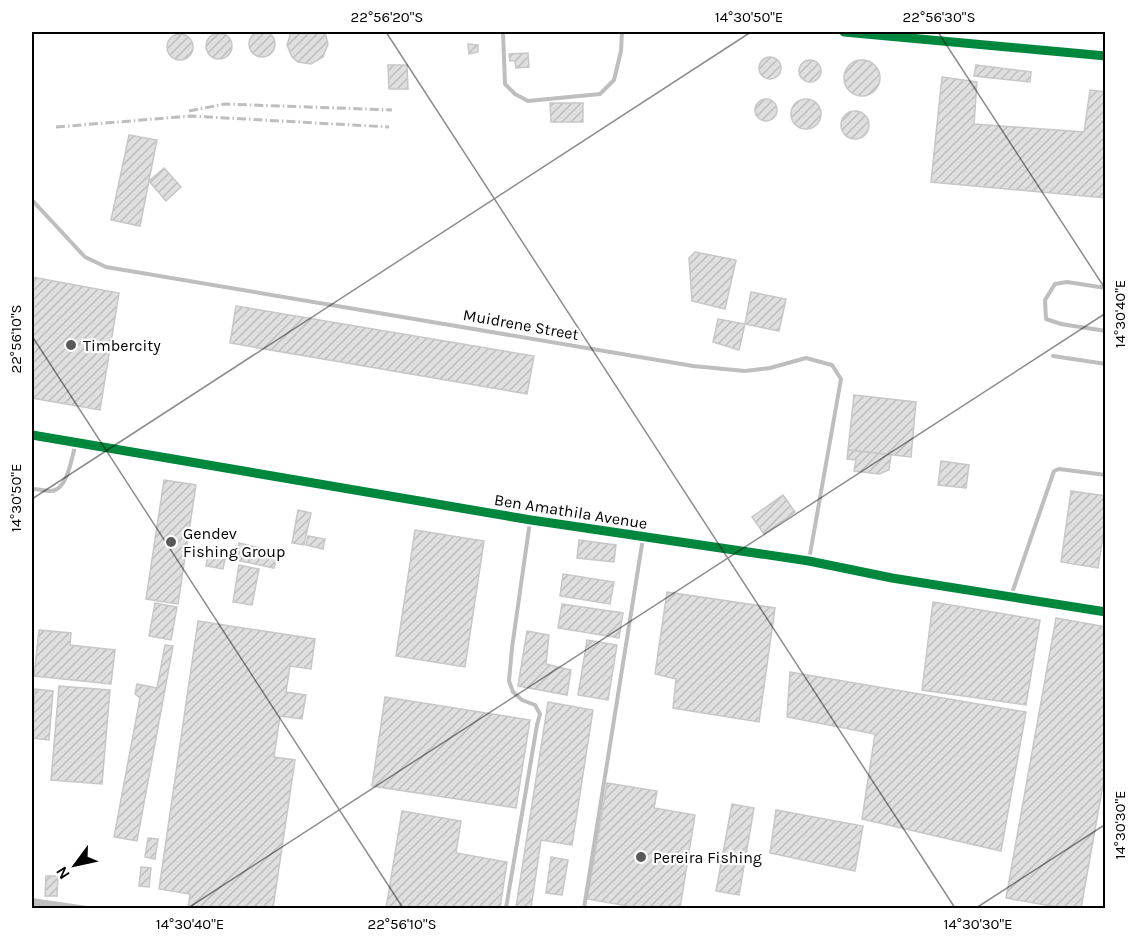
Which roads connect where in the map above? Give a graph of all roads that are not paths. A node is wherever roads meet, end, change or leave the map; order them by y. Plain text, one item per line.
1 (503, 32) edge
2 (622, 32) edge
3 (844, 32) edge
4 (1106, 56) edge
5 (32, 200) edge
6 (1106, 288) edge
7 (1106, 331) edge
8 (1053, 356) dead end
9 (1106, 364) edge
10 (32, 435) edge
11 (76, 442) junction
12 (1106, 475) edge
13 (32, 489) edge
14 (531, 520) junction
15 (643, 537) junction
16 (809, 561) junction
17 (1011, 597) junction
18 (1106, 612) edge
19 (506, 909) edge
20 (584, 909) edge

1 - 2 lane
3 - 4 street
5 - 16 lane, Muidrene Street
6 - 7 lane
8 - 9 lane
10 - 11 street, Ben Amathila Avenue
11 - 13 lane
11 - 14 street, Ben Amathila Avenue
12 - 17 lane
14 - 15 street, Ben Amathila Avenue
14 - 19 lane
15 - 16 street, Ben Amathila Avenue
15 - 20 lane
16 - 17 street, Ben Amathila Avenue
17 - 18 street, Ben Amathila Avenue

